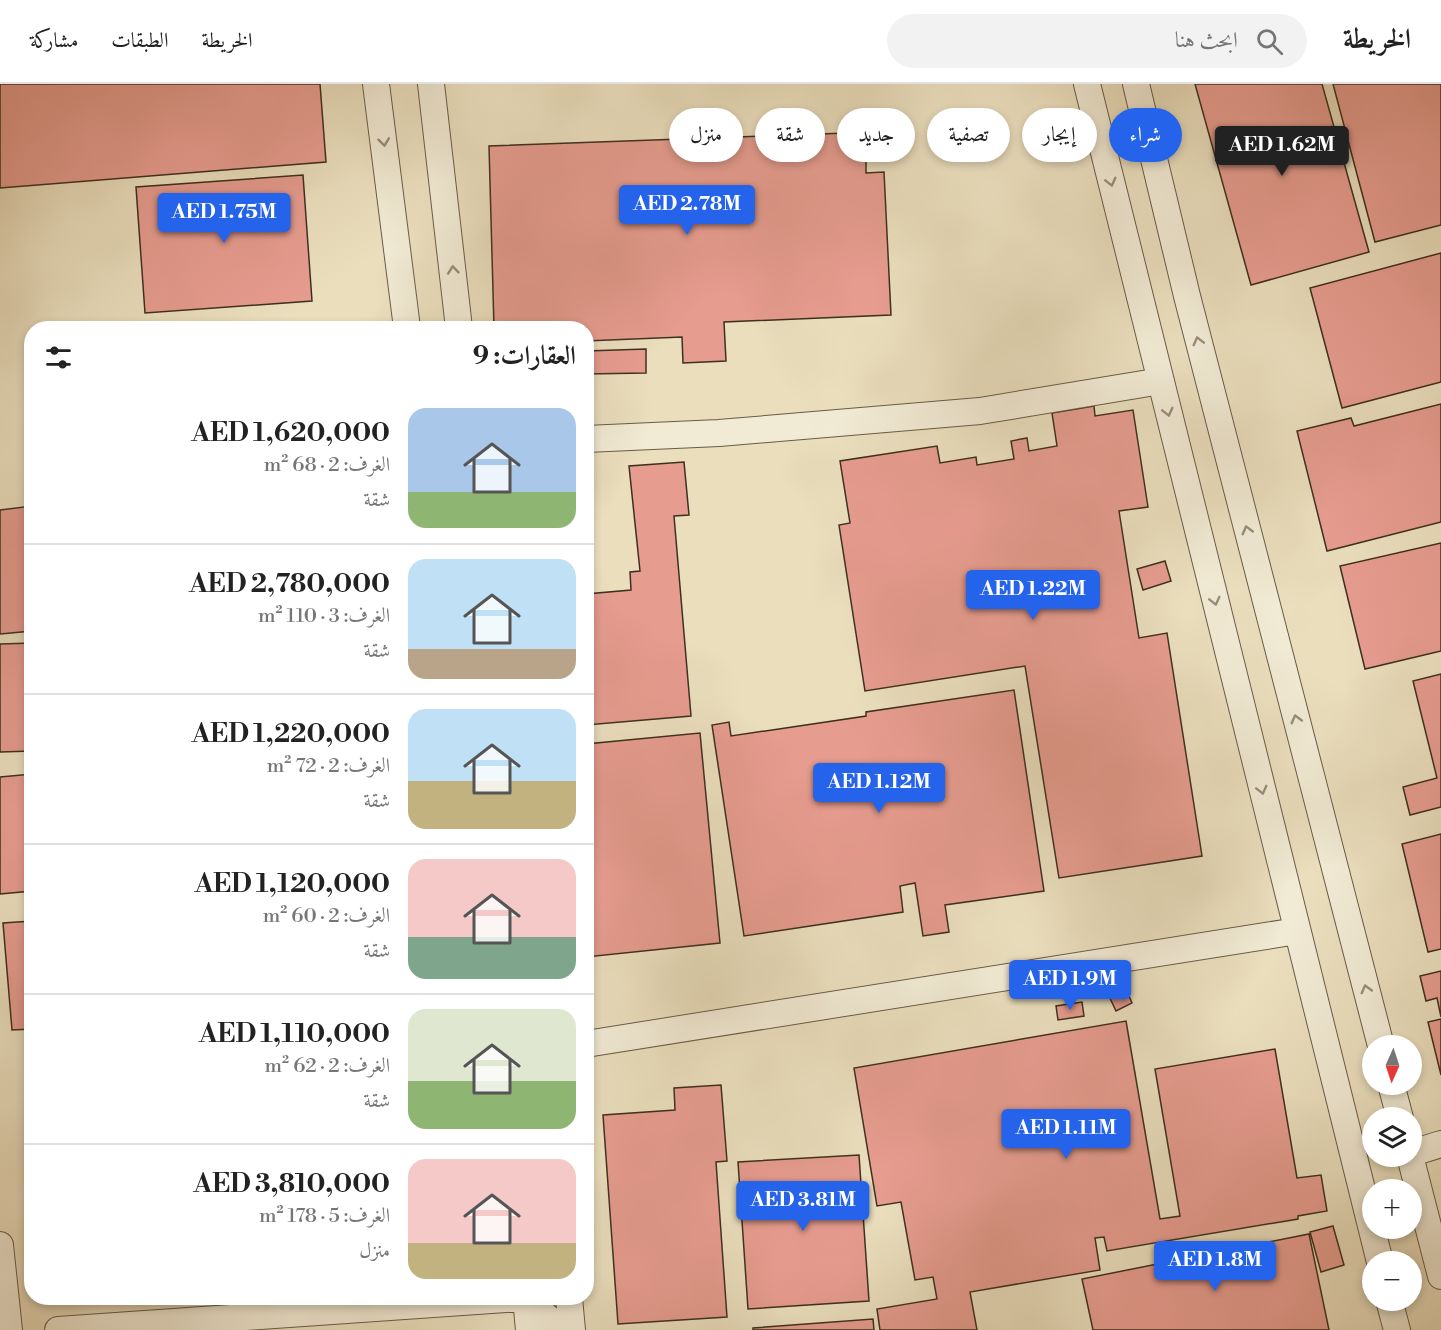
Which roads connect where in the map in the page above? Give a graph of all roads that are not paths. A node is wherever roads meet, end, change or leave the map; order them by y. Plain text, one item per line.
1 (376, 84) edge
2 (430, 84) edge
3 (1087, 84) edge
4 (1136, 84) edge
5 (406, 321) edge
6 (458, 321) edge
7 (1161, 381) junction
8 (594, 439) edge
9 (1298, 931) junction
10 (1378, 1035) edge
11 (594, 1043) edge
12 (1441, 1144) edge
13 (1422, 1151) edge
14 (1414, 1167) edge
15 (0, 1245) edge
16 (1377, 1251) edge
17 (1441, 1276) edge
18 (420, 1305) edge
19 (527, 1305) edge
20 (534, 1305) edge
21 (569, 1305) edge
22 (1392, 1311) edge
23 (9, 1330) edge
24 (58, 1330) edge
25 (529, 1330) edge
26 (561, 1330) edge
27 (572, 1330) edge
28 (1397, 1330) edge

1 -> 5 street
6 -> 2 street
3 -> 7 street
10 -> 4 street
7 - 8 street
7 -> 9 street
9 - 11 street
9 - 16 street
12 - 13 street
14 - 17 street
15 - 23 street
18 - 24 street
19 - 25 street
20 - 26 street
21 - 27 street
22 - 28 street

